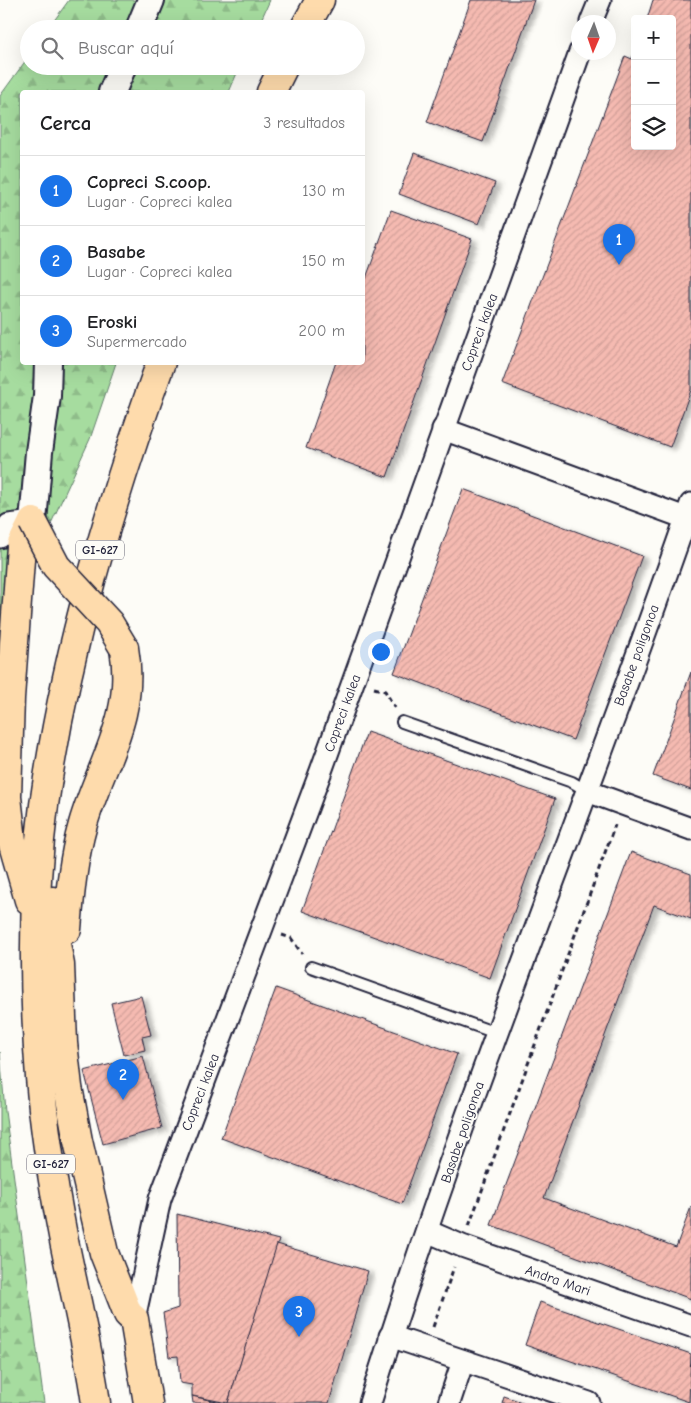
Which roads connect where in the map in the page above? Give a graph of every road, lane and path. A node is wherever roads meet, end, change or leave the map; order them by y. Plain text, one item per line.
1 (151, 0) edge
2 (320, 0) edge
3 (600, 0) edge
4 (594, 15) edge
5 (143, 20) edge
6 (309, 20) edge
7 (577, 60) edge
8 (119, 75) edge
9 (280, 75) edge
10 (113, 90) edge
11 (272, 90) edge
12 (48, 365) edge
13 (159, 365) edge
14 (443, 429) junction
15 (689, 514) edge
16 (33, 522) junction
17 (0, 537) edge
18 (366, 685) dead end
19 (402, 722) joint
20 (54, 741) junction
21 (587, 791) junction
22 (624, 803) junction
23 (691, 828) edge
24 (35, 921) junction
25 (273, 932) dead end
26 (60, 965) junction
27 (311, 967) joint
28 (496, 1033) junction
29 (427, 1231) junction
30 (462, 1246) junction
31 (134, 1319) junction
32 (691, 1326) edge
33 (390, 1336) junction
34 (426, 1348) junction
35 (464, 1361) junction
36 (96, 1403) edge
37 (148, 1403) edge
38 (370, 1403) edge
39 (449, 1403) edge
40 (589, 1403) edge

1 - 5 street
2 - 6 main road
3 - 4 street
7 - 14 street, Copreci kalea
8 - 10 street
9 - 11 main road
12 - 16 street
13 - 20 main road, GI-627
14 - 15 street, Basabe poligonoa
14 - 31 street, Copreci kalea
15 - 21 street, Basabe poligonoa
16 - 17 street
16 - 24 main road, GI-627
16 - 26 main road, GI-627, bridge
18 - 19 path
19 - 21 lane
20 - 24 main road, GI-627
20 - 26 main road, GI-627
21 - 22 street
21 - 28 street, Basabe poligonoa
22 - 23 street
22 - 30 path
24 - 36 main road, GI-627
25 - 27 path
26 - 31 main road, GI-627
27 - 28 lane
28 - 29 street, Basabe poligonoa
29 - 30 street, Andra Mari
29 - 33 street, Basabe poligonoa
30 - 32 street, Andra Mari
30 - 34 path
31 - 37 main road, GI-627
33 - 34 street
33 - 38 street, Basabe poligonoa
34 - 35 street
35 - 39 street
35 - 40 street

